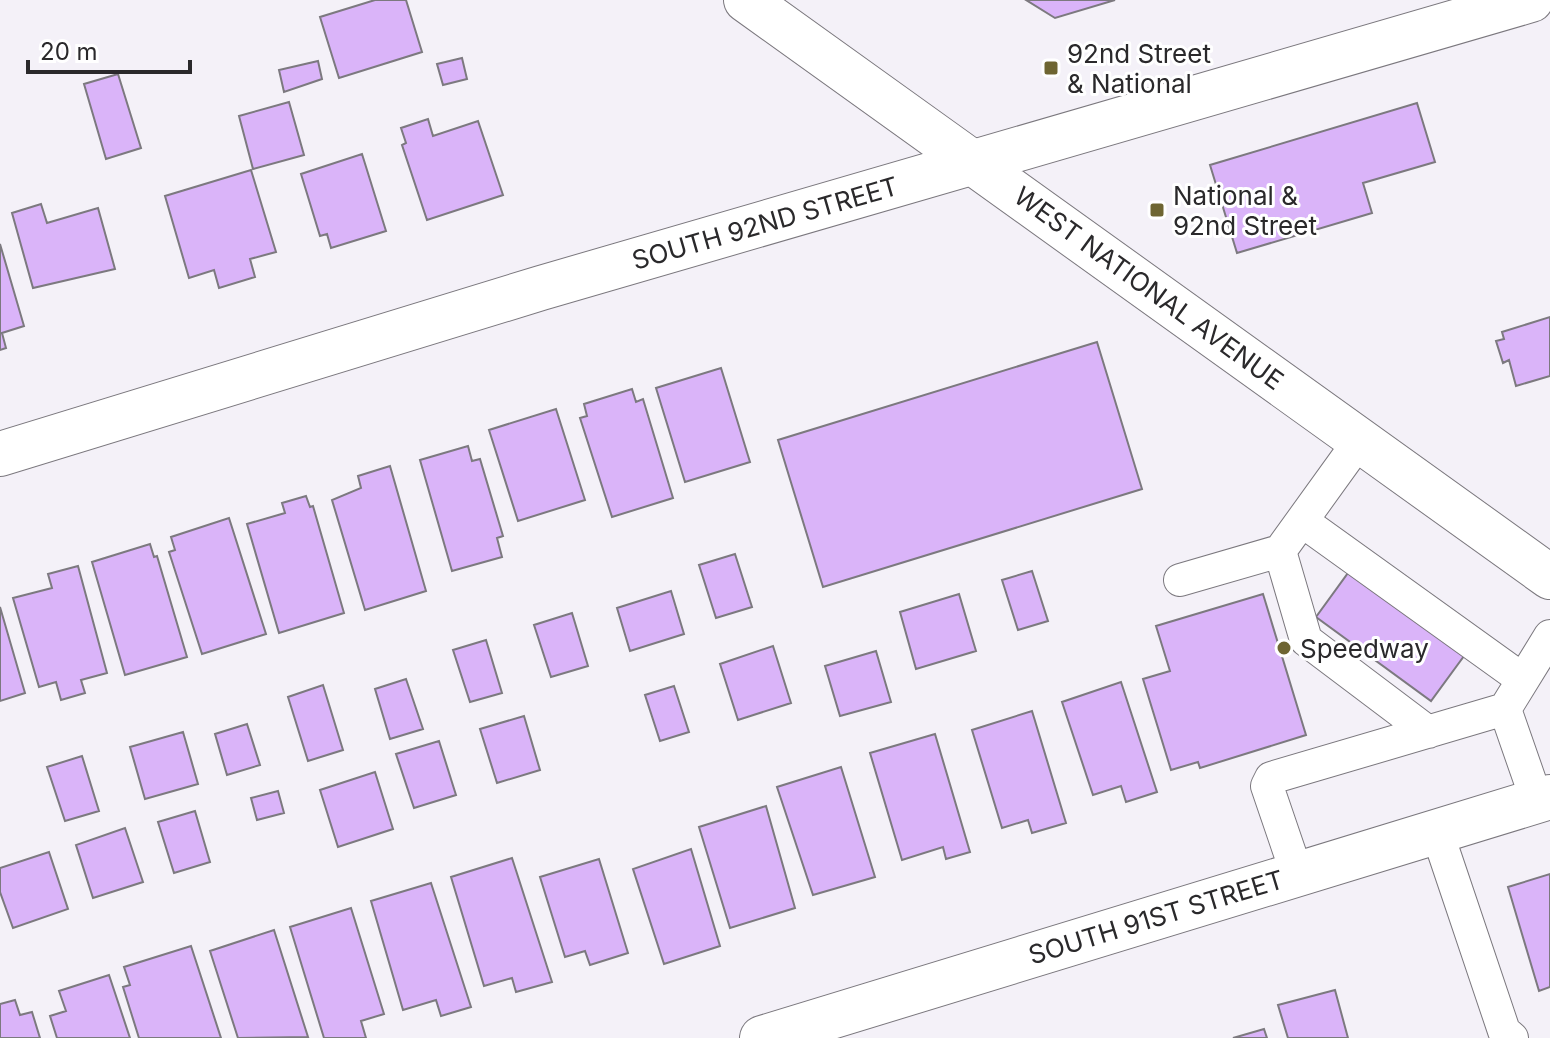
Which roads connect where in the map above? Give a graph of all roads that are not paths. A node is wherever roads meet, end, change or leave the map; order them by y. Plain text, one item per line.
1 (746, 0) edge
2 (1531, 0) edge
3 (974, 162) junction
4 (1360, 440) junction
5 (0, 454) edge
6 (1302, 521) junction
7 (1280, 551) junction
8 (1550, 577) edge
9 (1180, 580) dead end
10 (1550, 636) edge
11 (1522, 679) junction
12 (1505, 709) junction
13 (1428, 732) junction
14 (1544, 799) edge
15 (1437, 832) junction
16 (1297, 874) junction
17 (762, 1038) edge
18 (1512, 1038) edge

1 - 3 street, WEST NATIONAL AVENUE
2 - 3 street, SOUTH 92ND STREET
3 - 4 street, WEST NATIONAL AVENUE
3 - 5 street, SOUTH 92ND STREET
4 - 6 lane
4 - 8 street, WEST NATIONAL AVENUE
6 - 7 lane
6 - 11 lane
7 - 9 lane
7 - 13 lane
10 - 11 lane
11 - 12 lane
12 - 13 lane
12 - 14 lane
13 - 16 lane
14 - 15 street, SOUTH 91ST STREET
15 - 16 street, SOUTH 91ST STREET
15 - 18 lane
16 - 17 street, SOUTH 91ST STREET

